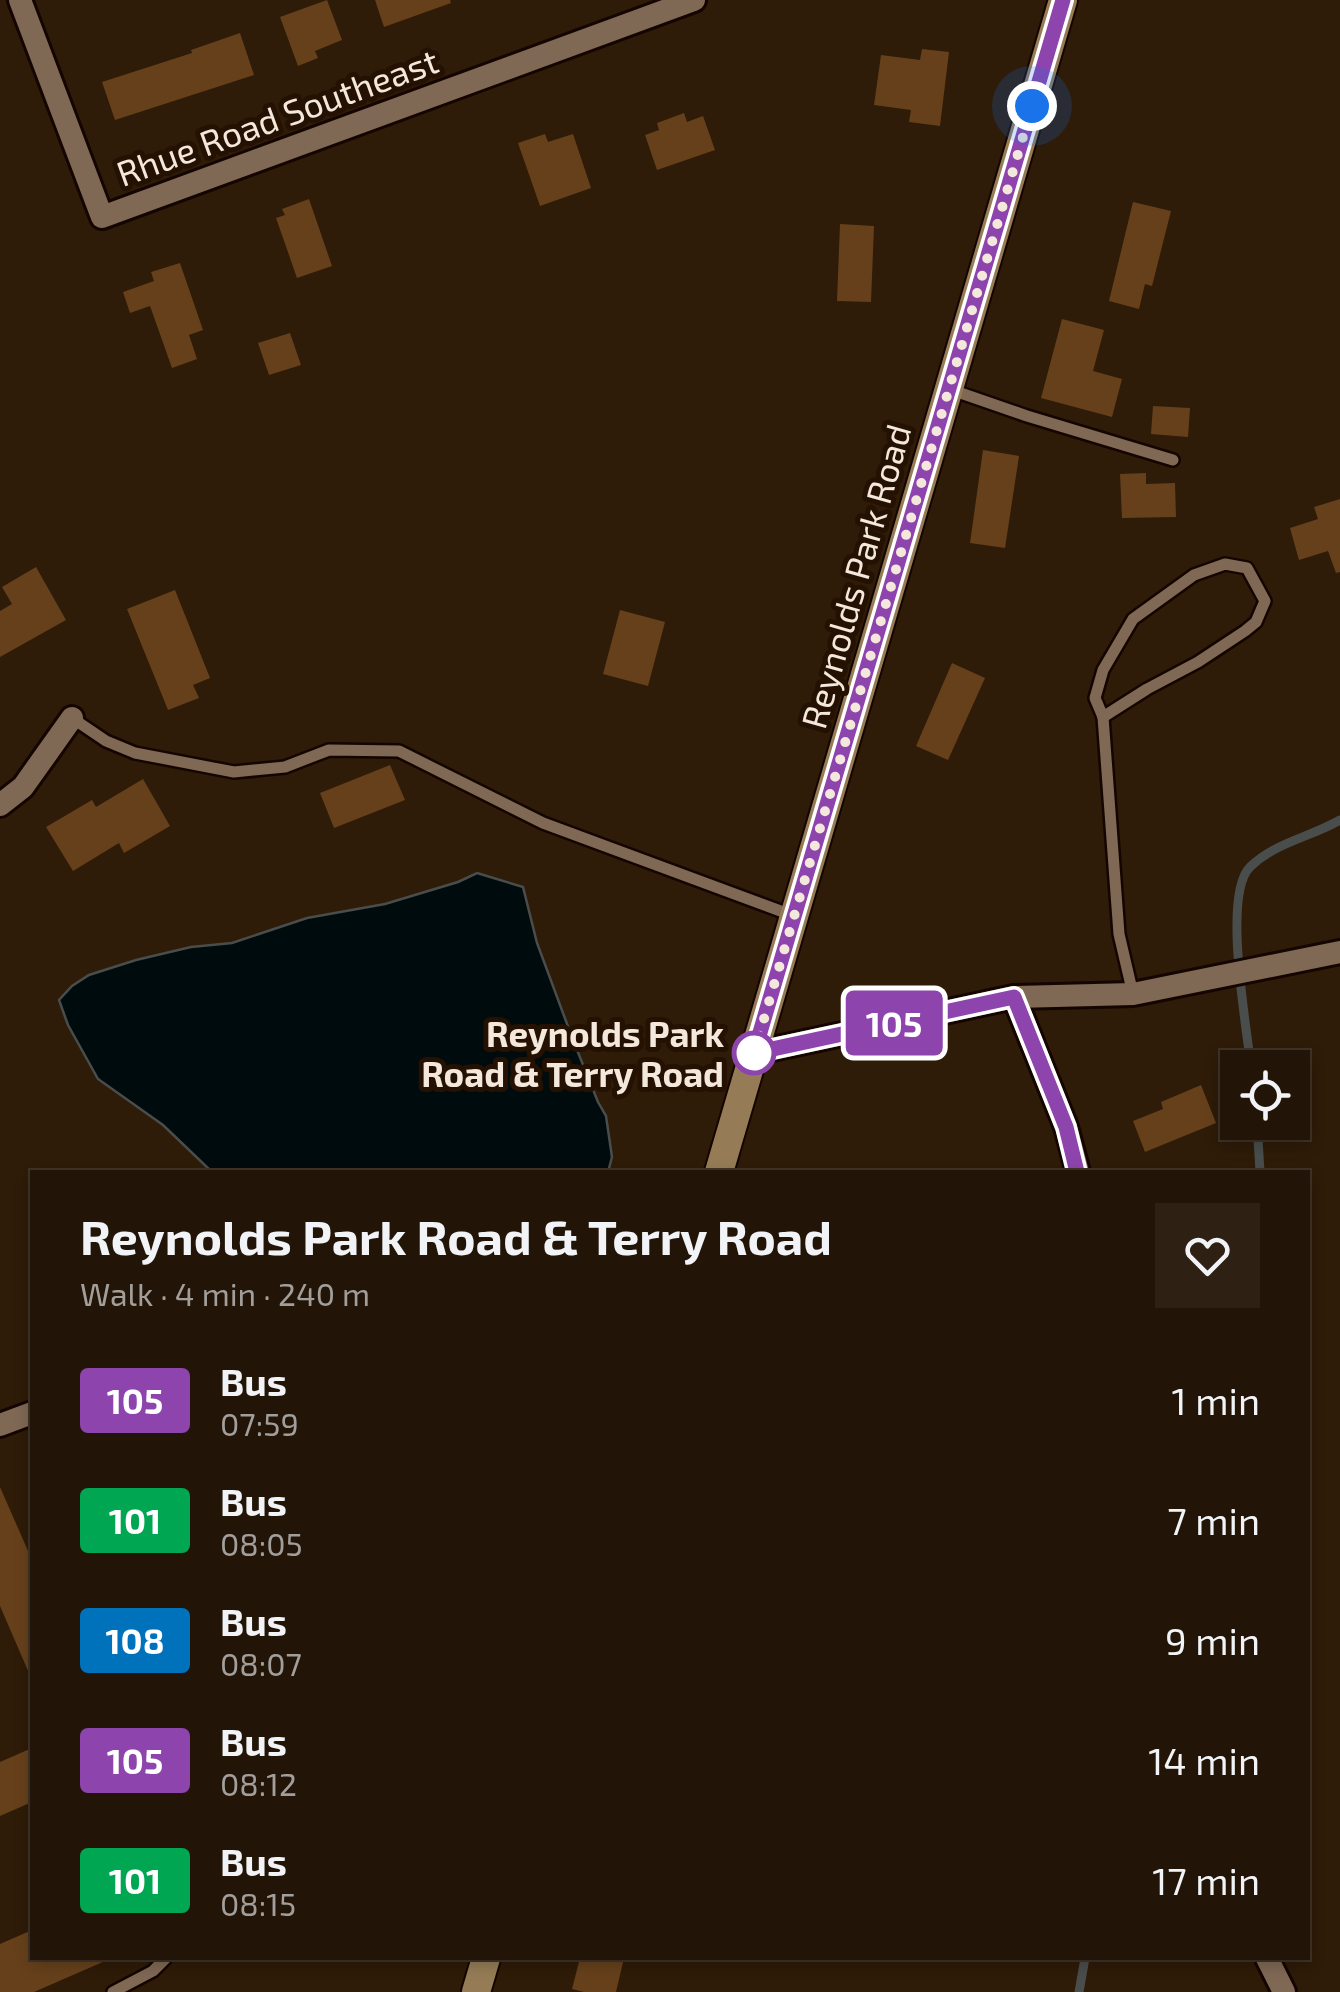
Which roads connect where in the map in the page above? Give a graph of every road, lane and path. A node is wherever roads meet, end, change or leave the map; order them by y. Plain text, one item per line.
1 (20, 0) edge
2 (694, 0) edge
3 (1063, 0) edge
4 (949, 389) junction
5 (1173, 460) dead end
6 (1103, 717) junction
7 (72, 718) joint
8 (0, 805) edge
9 (794, 916) junction
10 (1340, 952) edge
11 (1133, 994) junction
12 (1014, 997) junction
13 (754, 1053) junction
14 (720, 1170) edge
15 (1077, 1170) edge
16 (30, 1417) edge
17 (0, 1425) edge
18 (164, 1960) edge
19 (485, 1960) edge
20 (1268, 1960) edge
21 (113, 1992) edge
22 (476, 1992) edge
23 (1284, 1992) edge

1 - 2 street, Rhue Road Southeast
3 - 4 main road, Reynolds Park Road
4 - 5 lane
4 - 9 main road, Reynolds Park Road
6 - 6 lane
6 - 11 lane
7 - 8 street
7 - 9 lane
9 - 13 main road, Reynolds Park Road
10 - 11 street
11 - 12 street
12 - 13 street
12 - 15 street
13 - 14 main road, Reynolds Park Road
16 - 17 street
18 - 21 lane
19 - 22 main road
20 - 23 street

